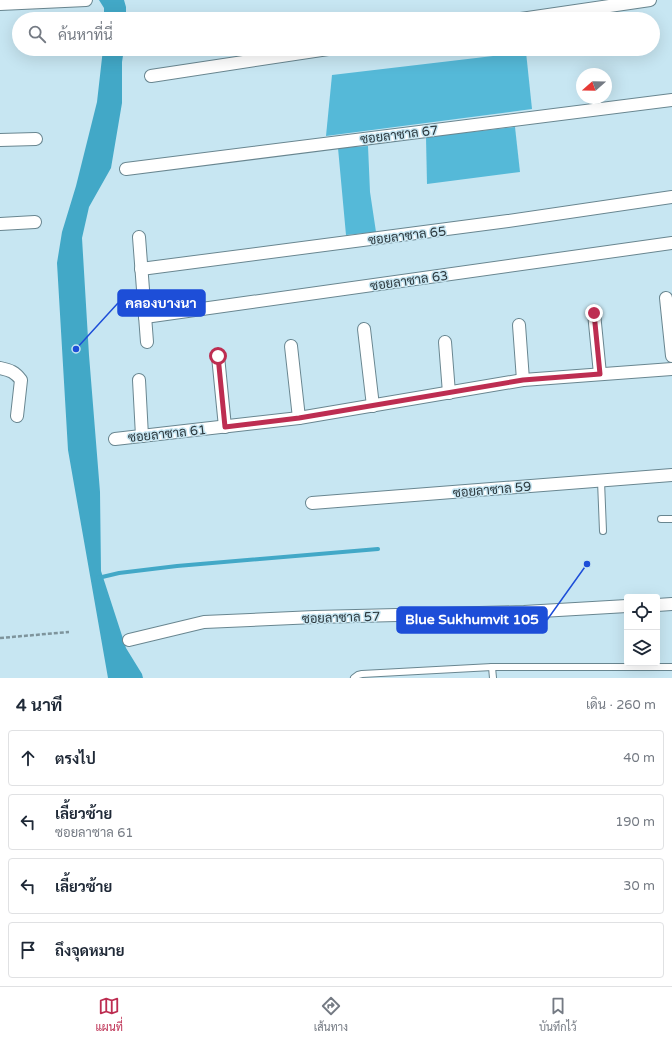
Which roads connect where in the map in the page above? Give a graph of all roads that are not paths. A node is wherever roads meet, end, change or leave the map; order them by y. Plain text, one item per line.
1 (82, 0) edge
2 (86, 0) edge
3 (650, 0) edge
4 (0, 4) edge
5 (569, 12) edge
6 (282, 56) edge
7 (151, 76) dead end
8 (672, 100) edge
9 (36, 139) dead end
10 (0, 140) edge
11 (126, 169) dead end
12 (672, 197) edge
13 (36, 222) dead end
14 (0, 224) edge
15 (139, 237) dead end
16 (672, 243) edge
17 (141, 269) junction
18 (666, 298) dead end
19 (594, 313) dead end
20 (145, 317) junction
21 (519, 325) dead end
22 (364, 328) dead end
23 (147, 342) dead end
24 (445, 342) dead end
25 (291, 346) dead end
26 (218, 356) dead end
27 (672, 356) edge
28 (0, 368) edge
29 (672, 369) edge
30 (600, 374) junction
31 (139, 380) dead end
32 (523, 380) junction
33 (449, 392) junction
34 (373, 406) junction
35 (17, 416) dead end
36 (299, 418) junction
37 (225, 427) junction
38 (142, 436) junction
39 (115, 439) dead end
40 (672, 475) edge
41 (601, 481) junction
42 (312, 503) dead end
43 (661, 519) dead end
44 (672, 519) edge
45 (602, 530) dead end
46 (672, 604) edge
47 (660, 605) edge
48 (624, 606) edge
49 (129, 640) dead end
50 (492, 667) junction
51 (672, 667) edge
52 (354, 678) edge
53 (493, 678) edge

1 - 2 street
1 - 4 street
3 - 5 street
6 - 7 street
8 - 11 street, ซอยลาซาล 67
9 - 10 street
12 - 17 street, ซอยลาซาล 65
13 - 14 street
15 - 17 street
16 - 20 street, ซอยลาซาล 63
17 - 20 street
18 - 27 street
19 - 30 street
20 - 23 street
21 - 32 street
22 - 34 street
24 - 33 street
25 - 36 street
26 - 37 street
28 - 35 street
29 - 30 street, ซอยลาซาล 61
30 - 32 street, ซอยลาซาล 61
31 - 38 street
32 - 33 street, ซอยลาซาล 61
33 - 34 street, ซอยลาซาล 61
34 - 36 street, ซอยลาซาล 61
36 - 37 street, ซอยลาซาล 61
37 - 38 street, ซอยลาซาล 61
38 - 39 street, ซอยลาซาล 61
40 - 41 street, ซอยลาซาล 59
41 - 42 street, ซอยลาซาล 59
41 - 45 lane
43 - 44 lane
46 - 47 street
48 - 49 street, ซอยลาซาล 57
50 - 51 lane
50 - 52 lane
50 - 53 lane

